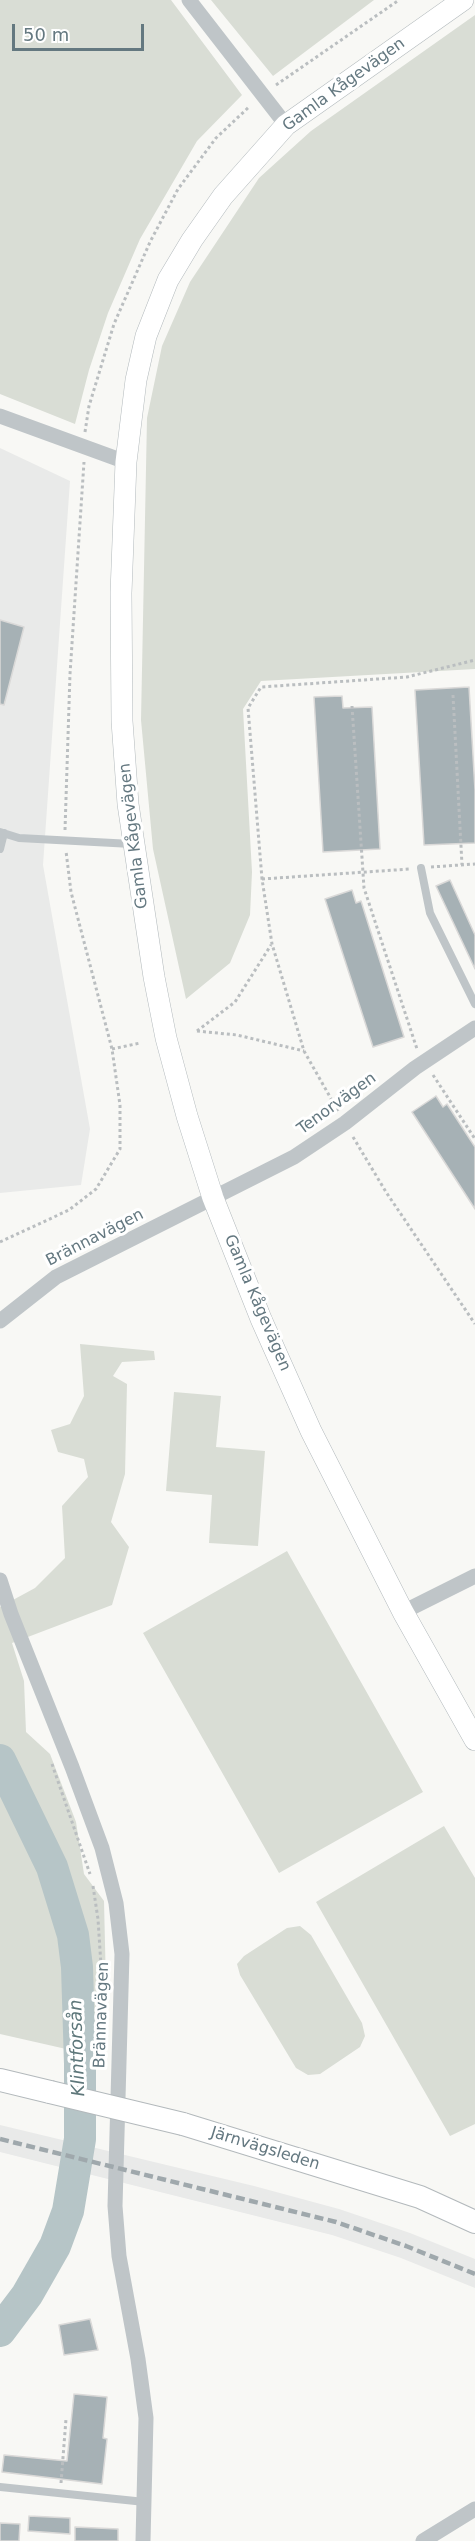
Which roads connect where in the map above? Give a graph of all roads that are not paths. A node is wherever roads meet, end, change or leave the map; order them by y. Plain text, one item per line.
1 (189, 0) edge
2 (463, 0) edge
3 (286, 125) junction
4 (0, 416) edge
5 (126, 462) junction
6 (2, 833) edge
7 (134, 844) junction
8 (0, 849) edge
9 (421, 868) road end
10 (475, 1004) edge
11 (473, 1033) edge
12 (213, 1198) junction
13 (0, 1320) edge
14 (475, 1576) edge
15 (0, 1580) edge
16 (403, 1612) junction
17 (475, 1740) edge
18 (0, 2080) edge
19 (475, 2222) edge
20 (0, 2487) edge
21 (145, 2502) junction
22 (475, 2509) edge
23 (143, 2541) edge
24 (423, 2541) edge

1 - 3 street
2 - 3 street, Gamla Kågevägen
3 - 5 street, Gamla Kågevägen
4 - 5 street
5 - 7 street, Gamla Kågevägen
6 - 7 lane
6 - 8 lane
7 - 12 street, Gamla Kågevägen
9 - 10 lane
11 - 12 street, Tenorvägen
12 - 13 street, Brännavägen
12 - 16 street, Gamla Kågevägen
14 - 16 street
15 - 21 street, Brännavägen
16 - 17 street, Gamla Kågevägen
18 - 19 main road, Järnvägsleden, bridge
20 - 21 lane
21 - 23 street, Brännavägen
22 - 24 street

